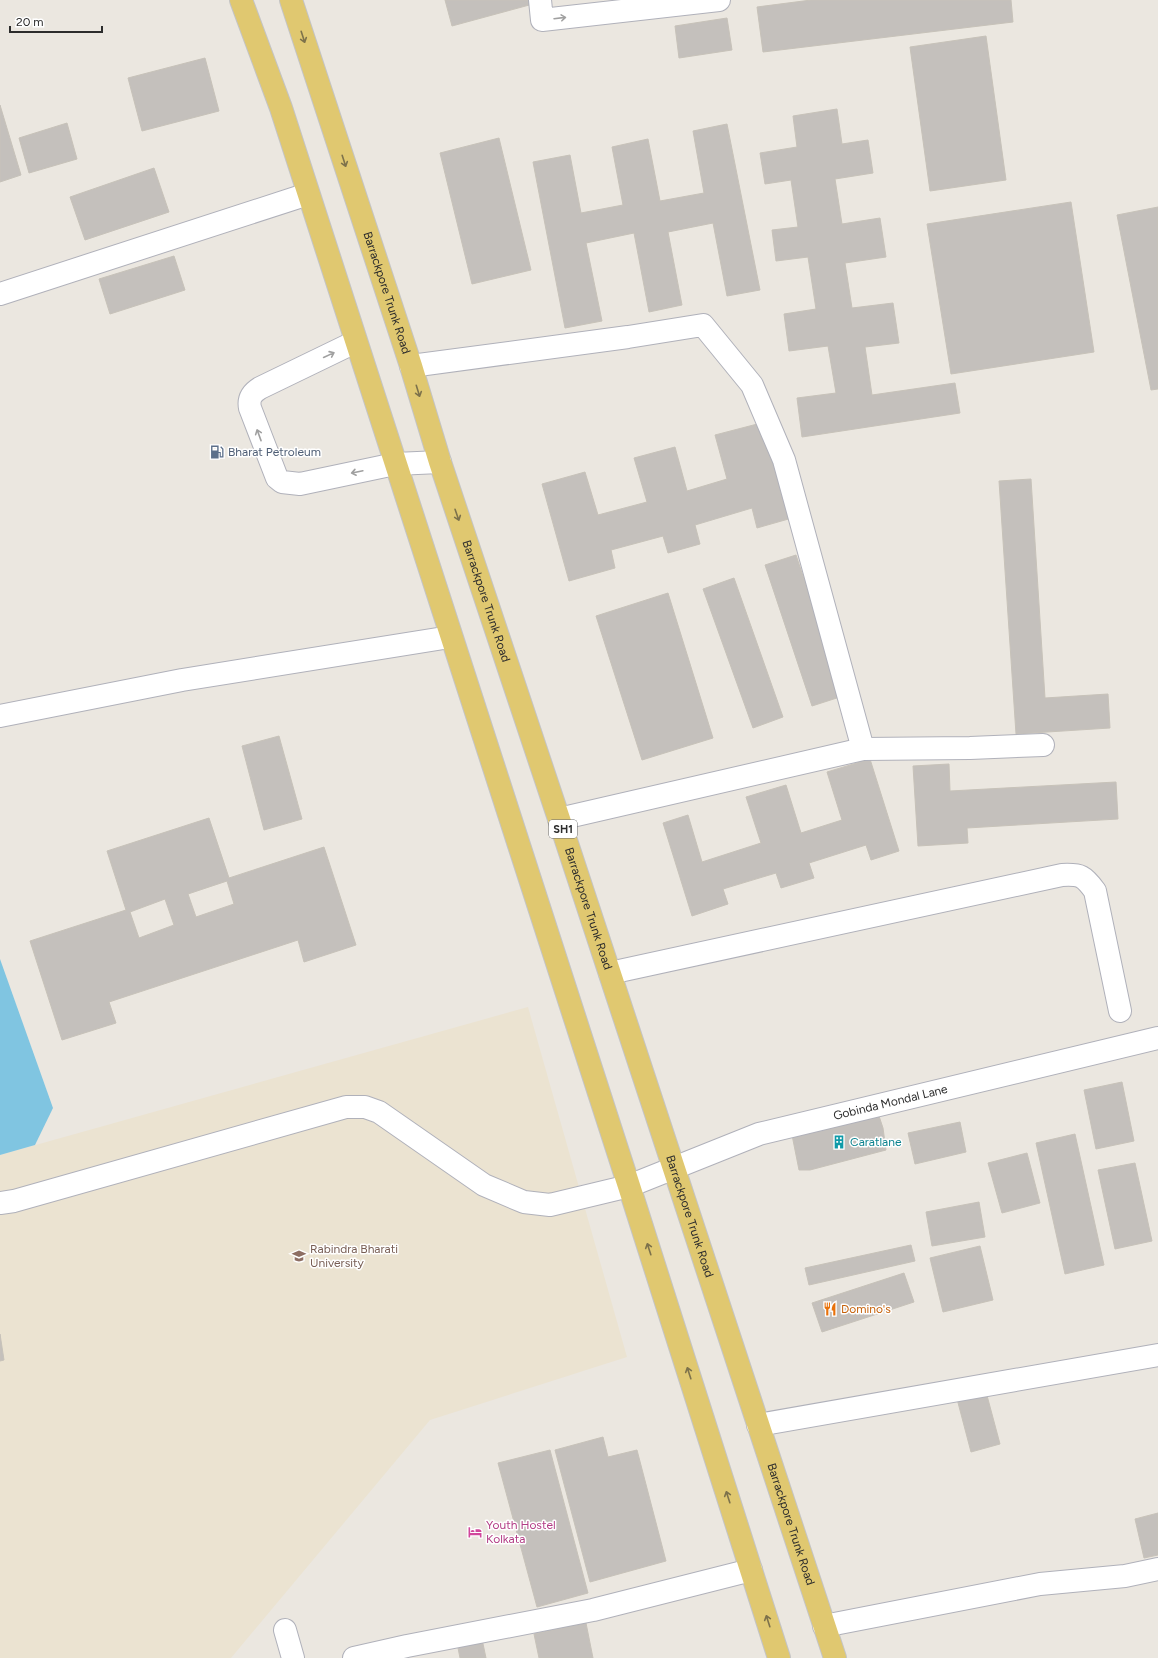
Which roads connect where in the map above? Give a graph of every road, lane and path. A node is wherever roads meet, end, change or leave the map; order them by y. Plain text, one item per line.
1 (241, 0) edge
2 (291, 0) edge
3 (540, 0) edge
4 (720, 0) edge
5 (308, 194) junction
6 (0, 294) edge
7 (355, 342) junction
8 (411, 366) junction
9 (440, 462) junction
10 (395, 464) junction
11 (450, 637) junction
12 (0, 716) edge
13 (1043, 744) dead end
14 (863, 750) junction
15 (559, 819) junction
16 (610, 973) junction
17 (1120, 1011) dead end
18 (1158, 1038) edge
19 (674, 1168) junction
20 (629, 1186) junction
21 (0, 1203) edge
22 (1158, 1356) edge
23 (758, 1425) junction
24 (1158, 1569) edge
25 (751, 1570) junction
26 (824, 1626) junction
27 (285, 1630) dead end
28 (293, 1658) edge
29 (354, 1658) edge
30 (779, 1658) edge
31 (834, 1658) edge

1 - 5 main road
2 -> 8 main road, Barrackpore Trunk Road / SH1
3 -> 4 street
5 - 6 street
5 - 7 main road
7 - 10 main road
10 -> 7 street
8 -> 9 main road, Barrackpore Trunk Road / SH1
8 - 14 street
9 - 10 street
9 -> 15 main road, Barrackpore Trunk Road / SH1
10 - 11 main road
11 - 12 street
11 - 20 main road
13 - 14 street
14 - 15 street
15 - 16 main road, Barrackpore Trunk Road / SH1
16 - 17 street
16 - 19 main road, Barrackpore Trunk Road / SH1
18 - 19 street, Gobinda Mondal Lane
19 - 20 street, Gobinda Mondal Lane
19 - 23 main road, Barrackpore Trunk Road / SH1
20 - 21 street, Gobinda Mondal Lane
25 -> 20 main road
22 - 23 street
23 - 26 main road, Barrackpore Trunk Road / SH1
24 - 26 street
25 - 29 street
30 -> 25 main road
26 - 31 main road, Barrackpore Trunk Road / SH1
27 - 28 street

